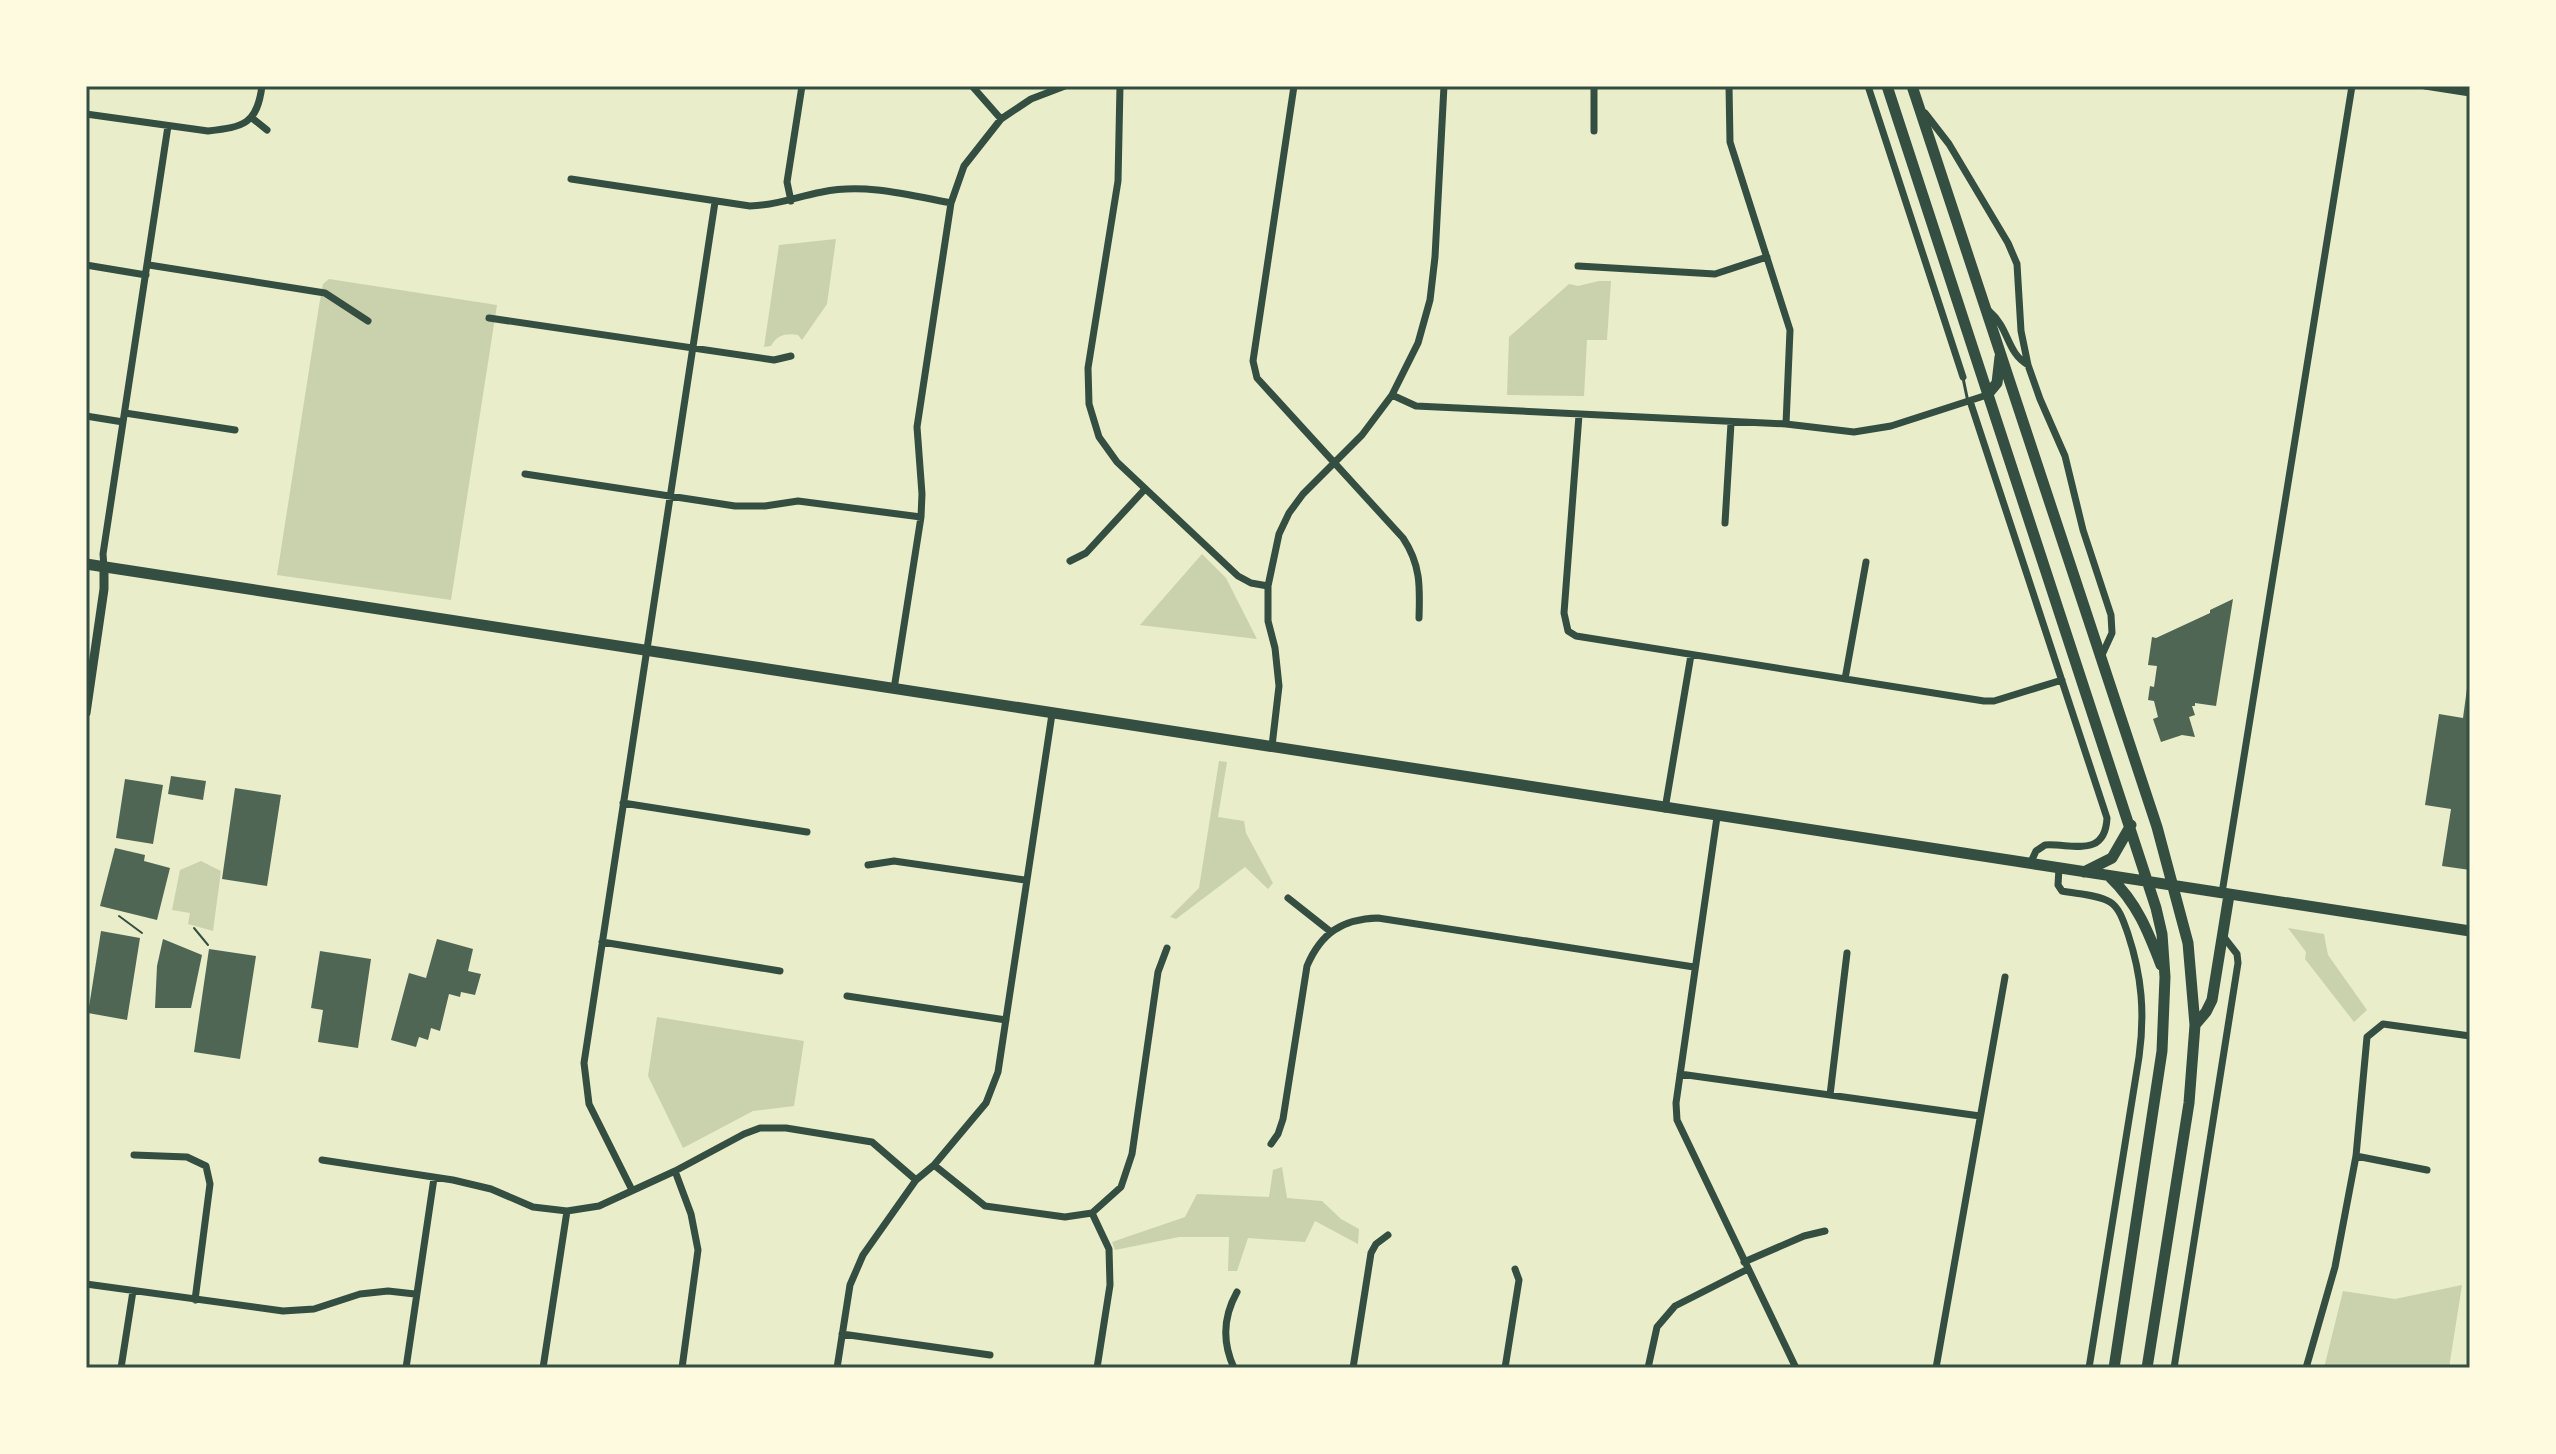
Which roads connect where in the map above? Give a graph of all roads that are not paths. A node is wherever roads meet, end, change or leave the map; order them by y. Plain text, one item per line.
1 (262, 86) edge
2 (802, 86) edge
3 (972, 86) edge
4 (1065, 86) edge
5 (1120, 86) edge
6 (1294, 86) edge
7 (1444, 86) edge
8 (1594, 86) edge
9 (1729, 86) edge
10 (1868, 86) edge
11 (1887, 86) edge
12 (1912, 86) edge
13 (2352, 86) edge
14 (2425, 86) edge
15 (2470, 93) edge
16 (1918, 105) junction
17 (86, 114) edge
18 (252, 118) junction
19 (1001, 119) junction
20 (168, 126) junction
21 (267, 130) dead end
22 (1594, 131) dead end
23 (571, 179) dead end
24 (791, 201) junction
25 (715, 202) junction
26 (951, 203) junction
27 (1767, 257) junction
28 (86, 265) edge
29 (149, 265) junction
30 (1578, 266) dead end
31 (146, 275) junction
32 (1987, 309) junction
33 (489, 318) dead end
34 (368, 321) dead end
35 (693, 349) junction
36 (2000, 352) junction
37 (791, 356) dead end
38 (2028, 365) junction
39 (1963, 377) joint
40 (1392, 395) junction
41 (1987, 395) junction
42 (1969, 401) junction
43 (1579, 415) junction
44 (86, 416) edge
45 (124, 417) junction
46 (1731, 423) junction
47 (1786, 424) junction
48 (235, 430) dead end
49 (1334, 463) junction
50 (525, 474) dead end
51 (1145, 489) junction
52 (669, 497) junction
53 (921, 517) junction
54 (1725, 523) dead end
55 (1070, 561) dead end
56 (1866, 562) dead end
57 (86, 564) edge
58 (104, 567) junction
59 (1268, 586) junction
60 (1419, 618) dead end
61 (647, 651) junction
62 (1691, 655) junction
63 (2101, 657) junction
64 (1845, 679) junction
65 (2062, 680) junction
66 (894, 689) junction
67 (86, 713) edge
68 (1052, 714) junction
69 (1272, 746) junction
70 (623, 803) junction
71 (1665, 809) junction
72 (1717, 817) junction
73 (2131, 825) junction
74 (807, 832) dead end
75 (2030, 864) junction
76 (868, 865) dead end
77 (2059, 868) junction
78 (2084, 872) junction
79 (2109, 876) junction
80 (1025, 880) junction
81 (2148, 882) junction
82 (2175, 886) junction
83 (2226, 894) junction
84 (1288, 898) dead end
85 (2470, 931) edge
86 (1331, 932) junction
87 (2222, 934) junction
88 (602, 942) junction
89 (1167, 948) dead end
90 (1847, 953) dead end
91 (1694, 967) junction
92 (780, 971) dead end
93 (2005, 977) dead end
94 (2165, 977) junction
95 (847, 996) dead end
96 (1006, 1020) junction
97 (2195, 1025) junction
98 (2470, 1036) edge
99 (1680, 1074) junction
100 (1830, 1095) junction
101 (1980, 1116) junction
102 (1271, 1144) dead end
103 (134, 1155) dead end
104 (2356, 1156) junction
105 (322, 1160) dead end
106 (934, 1165) junction
107 (2427, 1170) dead end
108 (675, 1171) junction
109 (434, 1178) junction
110 (916, 1180) junction
111 (632, 1190) junction
112 (567, 1211) junction
113 (1092, 1213) junction
114 (1825, 1231) dead end
115 (1388, 1235) dead end
116 (1746, 1266) junction
117 (1515, 1269) dead end
118 (86, 1284) edge
119 (133, 1291) junction
120 (1237, 1292) dead end
121 (415, 1294) junction
122 (195, 1300) junction
123 (842, 1334) junction
124 (990, 1355) dead end
125 (121, 1368) edge
126 (406, 1368) edge
127 (543, 1368) edge
128 (682, 1368) edge
129 (837, 1368) edge
130 (1097, 1368) edge
131 (1234, 1368) edge
132 (1353, 1368) edge
133 (1505, 1368) edge
134 (1648, 1368) edge
135 (1796, 1368) edge
136 (1936, 1368) edge
137 (2089, 1368) edge
138 (2114, 1368) edge
139 (2147, 1368) edge
140 (2174, 1368) edge
141 (2306, 1368) edge

1 - 18 street
2 - 24 street
3 - 19 street
4 - 19 street
5 - 51 street
6 - 49 street
7 - 40 street
8 - 22 street
9 - 27 street
10 - 39 street
11 - 41 main road
12 - 16 main road
13 - 83 street
14 - 15 street
16 - 32 main road
16 - 38 street
17 - 20 street
18 - 20 street
18 - 21 street
19 - 26 street
20 - 29 street
23 - 25 street
24 - 25 street
24 - 26 street
25 - 35 street
26 - 53 street
27 - 30 street
27 - 47 street
28 - 31 street
29 - 31 street
29 - 34 street
31 - 45 street
32 - 36 main road
32 - 38 street
33 - 35 street
35 - 37 street
35 - 52 street
36 - 41 main road
36 - 63 main road
38 - 63 street
39 - 42 lane
40 - 43 street
40 - 49 street
41 - 42 street
41 - 73 main road
42 - 47 street
42 - 65 street
43 - 46 street
43 - 62 street
44 - 45 street
45 - 48 street
45 - 58 street
46 - 47 street
46 - 54 street
49 - 59 street
49 - 60 street
50 - 52 street
51 - 55 street
51 - 59 street
52 - 53 street
52 - 61 street
53 - 66 street
56 - 64 street
57 - 58 main road
58 - 61 main road
58 - 67 street
59 - 69 street
61 - 66 main road
61 - 70 street
62 - 64 street
62 - 71 street
63 - 82 main road
64 - 65 street
65 - 75 street
66 - 68 main road
68 - 69 main road
68 - 80 street
69 - 71 main road
70 - 74 street
70 - 88 street
71 - 72 main road
72 - 75 main road
72 - 91 street
73 - 78 main road
73 - 81 main road
75 - 77 main road
76 - 80 street
77 - 78 main road
77 - 137 street
78 - 79 main road
79 - 81 main road
79 - 94 main road
80 - 96 street
81 - 82 main road
81 - 94 main road
82 - 83 main road
82 - 97 main road
83 - 85 main road
83 - 87 main road
84 - 86 street
86 - 91 street
86 - 102 street
87 - 97 main road
87 - 140 street
88 - 92 street
88 - 111 street
89 - 113 street
90 - 100 street
91 - 99 street
93 - 101 street
94 - 138 main road
95 - 96 street
96 - 106 street
97 - 139 main road
98 - 104 street
99 - 100 street
99 - 116 street
100 - 101 street
101 - 136 street
103 - 122 street
104 - 107 street
104 - 141 street
105 - 109 street
106 - 110 street
106 - 113 street
108 - 110 street
108 - 111 street
108 - 128 street
109 - 112 street
109 - 121 street
110 - 123 street
111 - 112 street
112 - 127 street
113 - 130 street
114 - 116 street
115 - 132 street
116 - 134 street
116 - 135 street
117 - 133 street
118 - 119 street
119 - 122 street
119 - 125 street
120 - 131 street
121 - 122 street
121 - 126 street
123 - 124 street
123 - 129 street

